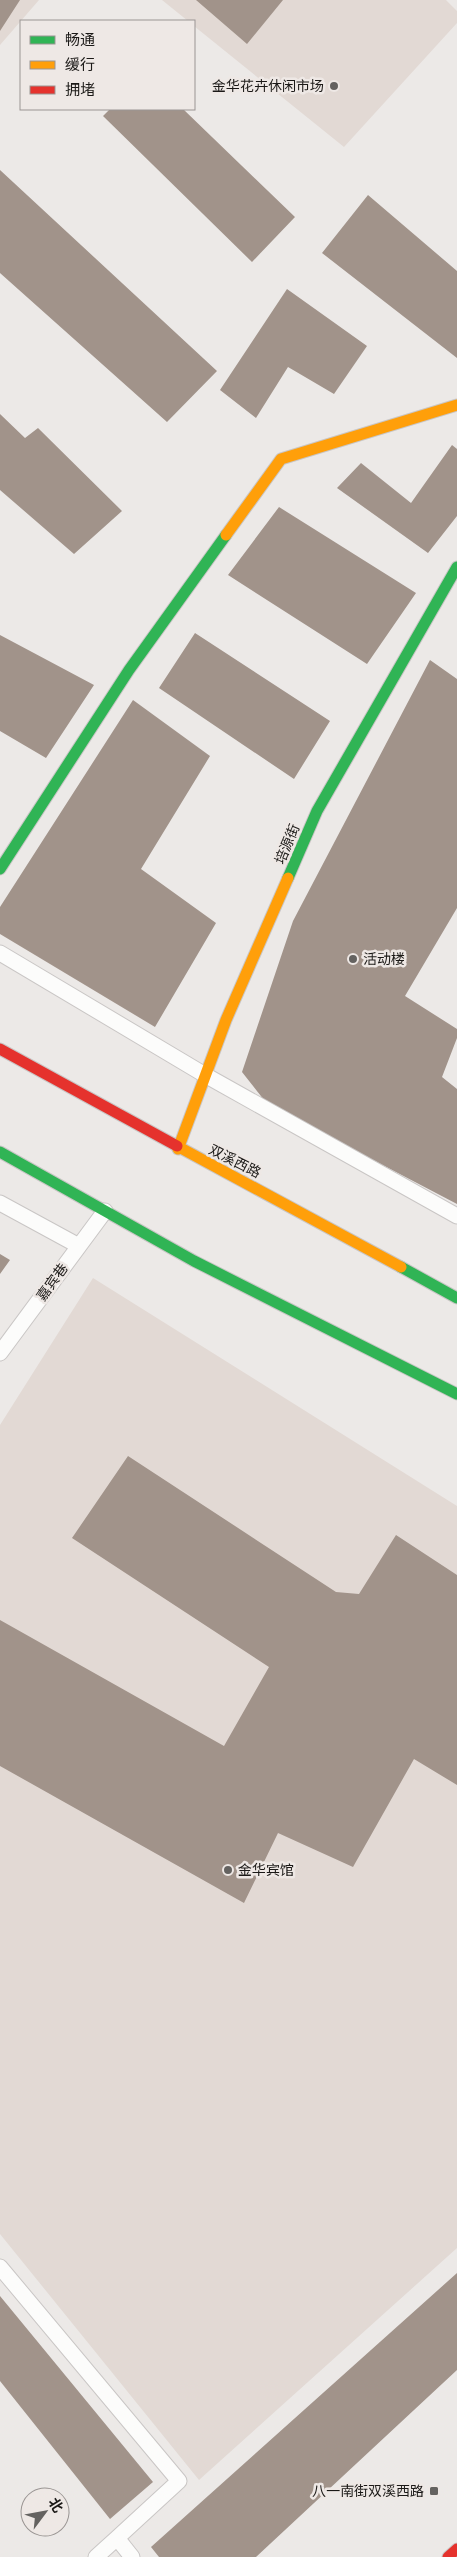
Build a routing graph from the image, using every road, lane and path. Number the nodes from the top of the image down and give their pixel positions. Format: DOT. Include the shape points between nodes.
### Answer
graph roads {
  1 [pos="457,405"];
  2 [pos="457,567"];
  3 [pos="0,869"];
  4 [pos="0,953"];
  5 [pos="0,1049"];
  6 [pos="205,1075"];
  7 [pos="178,1149"];
  8 [pos="0,1152"];
  9 [pos="0,1203"];
  10 [pos="105,1211"];
  11 [pos="457,1216"];
  12 [pos="79,1246"];
  13 [pos="457,1298"];
  14 [pos="0,1354"];
  15 [pos="457,1394"];
  16 [pos="0,2268"];
  17 [pos="116,2538"];
  18 [pos="457,2549"];
  19 [pos="96,2557"];
  20 [pos="132,2557"];
  21 [pos="448,2557"];
  1 -- 3 [label="street" via="281,459 129,670"];
  2 -- 6 [label="street, 培源街" via="317,811"];
  4 -- 6 [label="lane"];
  5 -- 7 [label="street, 双溪西路"];
  6 -- 7 [label="street, 培源街"];
  6 -- 11 [label="lane"];
  7 -- 13 [label="street, 双溪西路"];
  8 -- 10 [label="street"];
  9 -- 12 [label="lane"];
  10 -- 12 [label="lane, 嘉宾巷"];
  10 -- 15 [label="street" via="194,1261"];
  12 -- 14 [label="lane, 嘉宾巷"];
  16 -- 17 [label="lane" via="179,2481"];
  17 -- 19 [label="lane"];
  17 -- 20 [label="lane"];
  18 -- 21 [label="street"];
}
